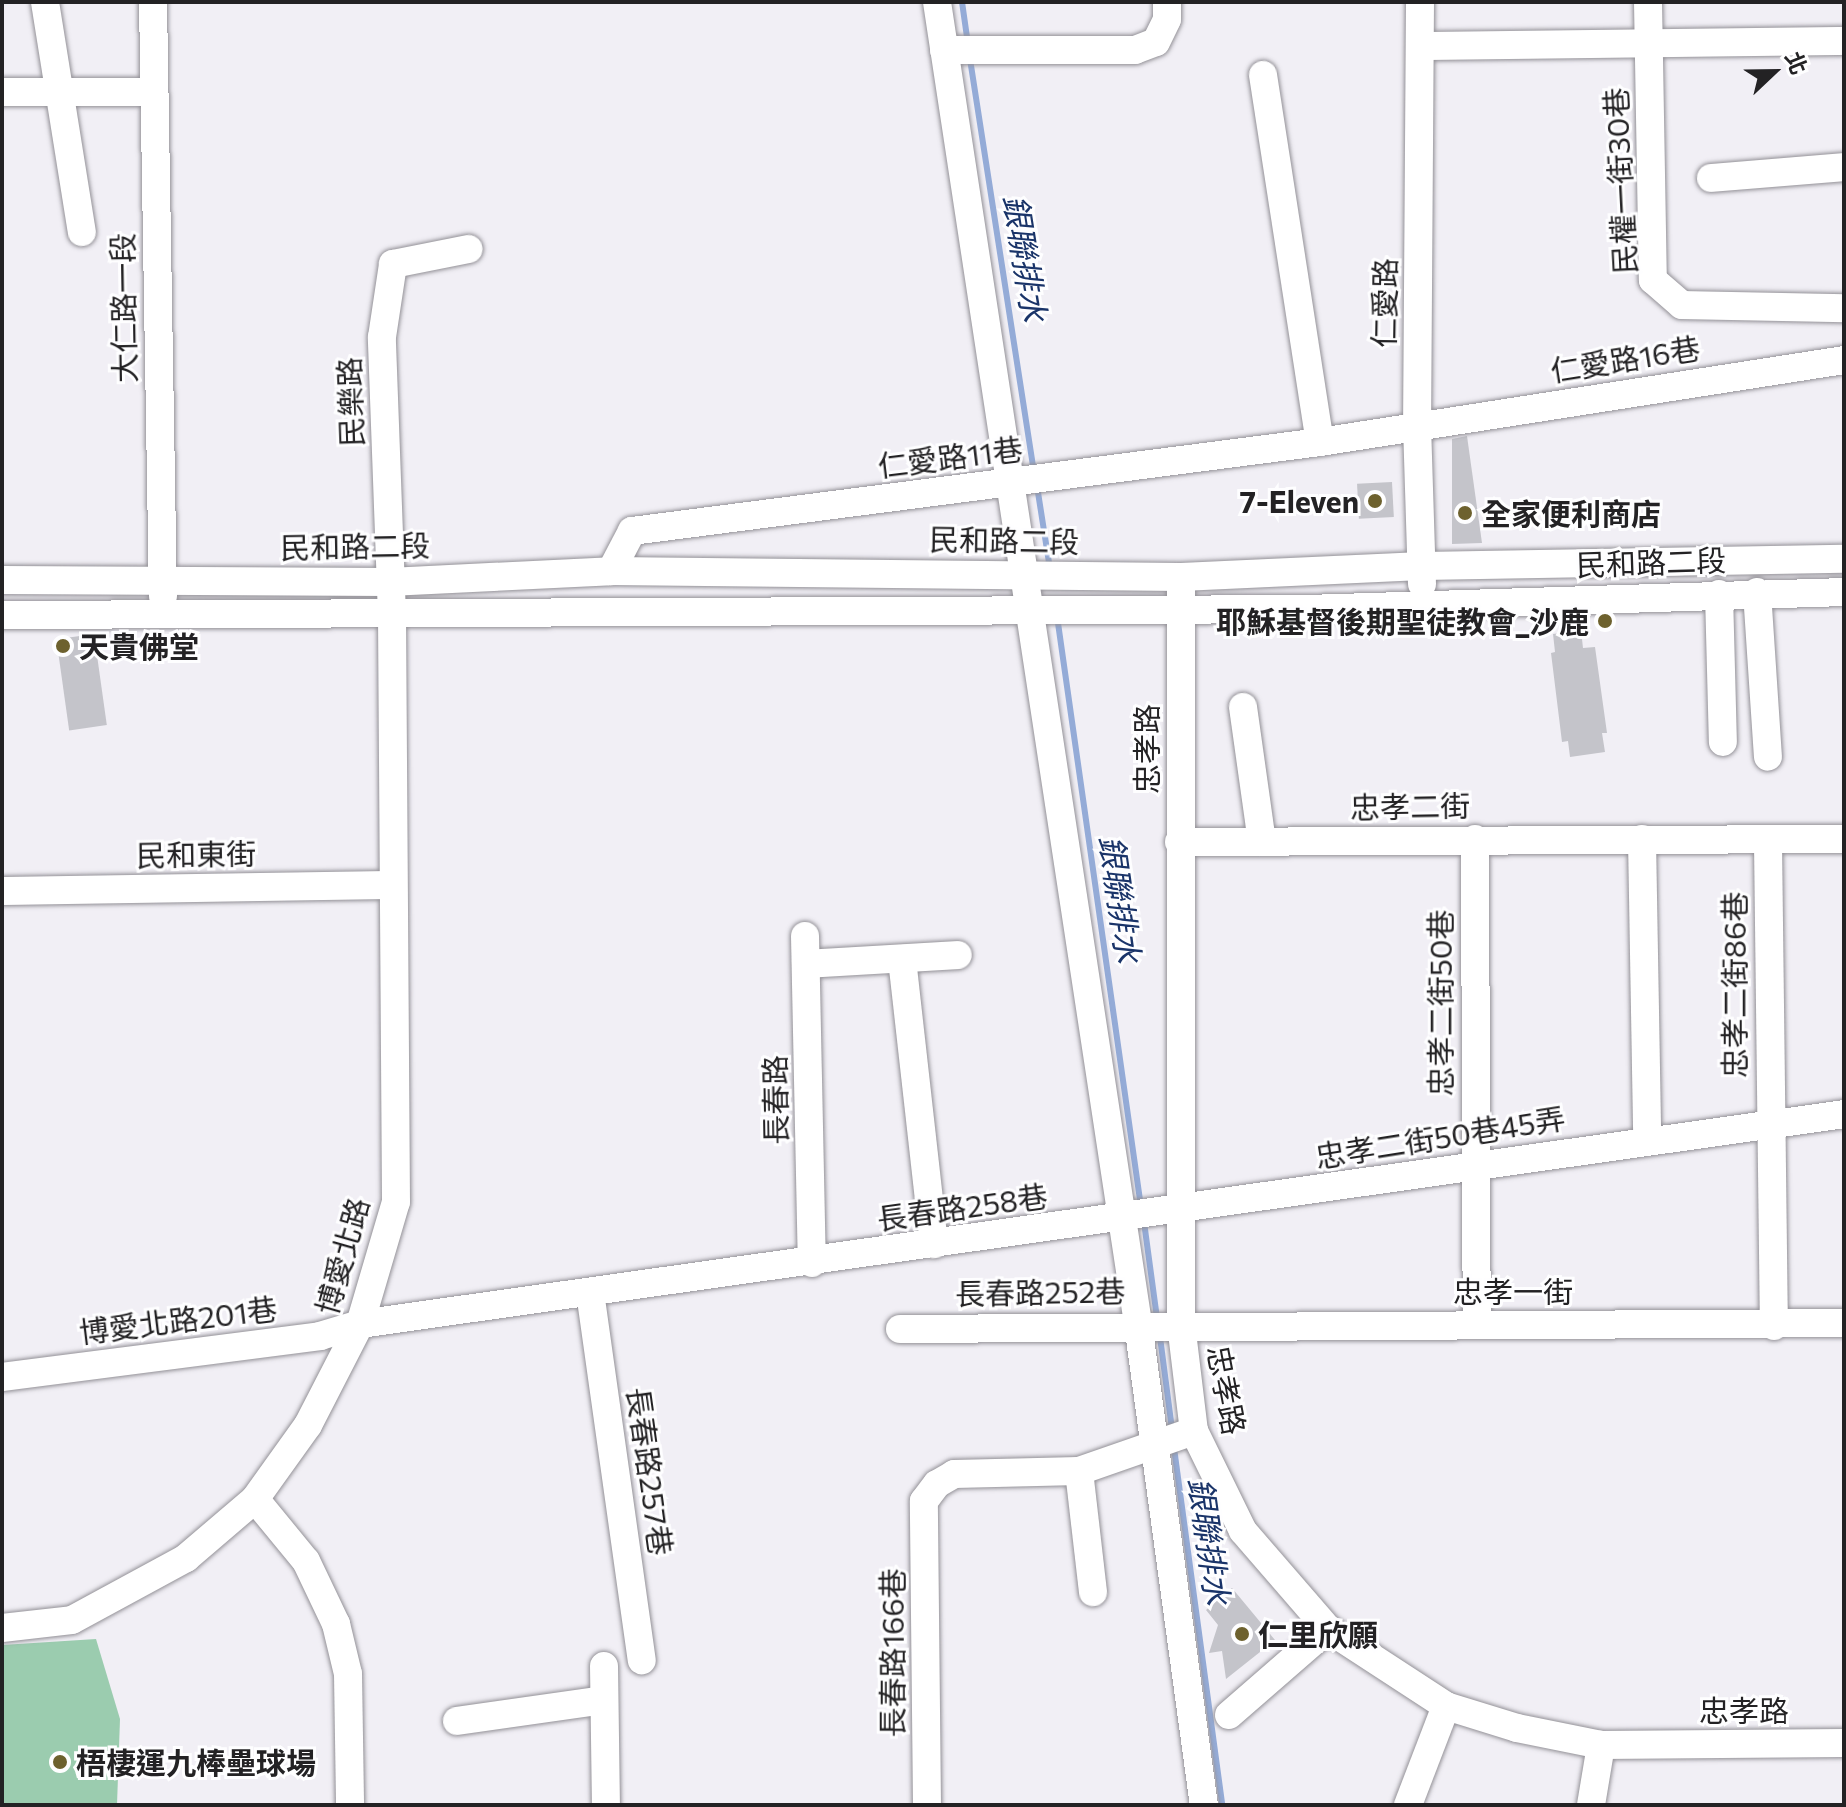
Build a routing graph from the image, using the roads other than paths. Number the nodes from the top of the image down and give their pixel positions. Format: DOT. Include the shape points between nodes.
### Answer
graph roads {
  1 [pos="45,2"];
  2 [pos="153,2"];
  3 [pos="937,2"];
  4 [pos="1167,2"];
  5 [pos="1420,2"];
  6 [pos="1648,2"];
  7 [pos="1649,43"];
  8 [pos="1421,46"];
  9 [pos="1843,49"];
  10 [pos="960,51"];
  11 [pos="1263,75"];
  12 [pos="57,90"];
  13 [pos="2,92"];
  14 [pos="151,92"];
  15 [pos="1844,167"];
  16 [pos="1711,178"];
  17 [pos="82,232"];
  18 [pos="469,249"];
  19 [pos="1844,308"];
  20 [pos="1844,360"];
  21 [pos="1417,425"];
  22 [pos="1320,442"];
  23 [pos="1013,484"];
  24 [pos="1844,559"];
  25 [pos="1422,566"];
  26 [pos="611,571"];
  27 [pos="788,572"];
  28 [pos="1025,573"];
  29 [pos="1181,577"];
  30 [pos="2,580"];
  31 [pos="163,580"];
  32 [pos="389,582"];
  33 [pos="1757,592"];
  34 [pos="1844,592"];
  35 [pos="1719,594"];
  36 [pos="1422,605"];
  37 [pos="1032,608"];
  38 [pos="786,609"];
  39 [pos="1181,609"];
  40 [pos="164,613"];
  41 [pos="2,615"];
  42 [pos="392,616"];
  43 [pos="1243,707"];
  44 [pos="1723,742"];
  45 [pos="1768,757"];
  46 [pos="1475,839"];
  47 [pos="1642,839"];
  48 [pos="1844,839"];
  49 [pos="1179,842"];
  50 [pos="1262,842"];
  51 [pos="1768,842"];
  52 [pos="390,885"];
  53 [pos="2,891"];
  54 [pos="958,955"];
  55 [pos="902,959"];
  56 [pos="1844,1114"];
  57 [pos="1769,1127"];
  58 [pos="1647,1140"];
  59 [pos="1474,1167"];
  60 [pos="1180,1210"];
  61 [pos="1122,1219"];
  62 [pos="934,1244"];
  63 [pos="812,1263"];
  64 [pos="590,1292"];
  65 [pos="1844,1323"];
  66 [pos="360,1324"];
  67 [pos="1138,1324"];
  68 [pos="1181,1324"];
  69 [pos="1477,1325"];
  70 [pos="1774,1326"];
  71 [pos="900,1329"];
  72 [pos="2,1377"];
  73 [pos="1194,1431"];
  74 [pos="1155,1446"];
  75 [pos="1079,1471"];
  76 [pos="255,1499"];
  77 [pos="1093,1592"];
  78 [pos="2,1628"];
  79 [pos="1328,1629"];
  80 [pos="642,1660"];
  81 [pos="604,1666"];
  82 [pos="604,1700"];
  83 [pos="1446,1706"];
  84 [pos="1229,1715"];
  85 [pos="457,1721"];
  86 [pos="1844,1743"];
  87 [pos="1601,1745"];
  88 [pos="350,1805"];
  89 [pos="606,1805"];
  90 [pos="927,1805"];
  91 [pos="1204,1805"];
  92 [pos="1408,1805"];
  93 [pos="1591,1805"];
  1 -- 12 [label="street"];
  2 -- 14 [label="street, 大仁路一段"];
  3 -- 10 [label="street"];
  4 -- 10 [label="street" via="1167,19 1156,42 1135,50"];
  5 -- 8 [label="street, 仁愛路"];
  6 -- 7 [label="street, 民權一街30巷"];
  7 -- 8 [label="street"];
  7 -- 9 [label="street"];
  7 -- 19 [label="street, 民權一街30巷" via="1653,280 1682,305"];
  8 -- 21 [label="street, 仁愛路"];
  10 -- 23 [label="street"];
  11 -- 22 [label="street"];
  12 -- 13 [label="street"];
  12 -- 14 [label="street"];
  12 -- 17 [label="street"];
  14 -- 31 [label="street, 大仁路一段"];
  15 -- 16 [label="street"];
  18 -- 32 [label="street, 民樂路" via="393,264 382,337"];
  20 -- 21 [label="street, 仁愛路16巷"];
  21 -- 22 [label="street, 仁愛路11巷"];
  21 -- 25 [label="street, 仁愛路"];
  22 -- 23 [label="street, 仁愛路11巷"];
  23 -- 26 [label="street, 仁愛路11巷" via="632,531"];
  23 -- 28 [label="street"];
  24 -- 25 [label="street, 民和路二段"];
  25 -- 29 [label="street, 民和路二段"];
  25 -- 36 [label="street, 仁愛路"];
  26 -- 27 [label="street, 民和路二段"];
  26 -- 32 [label="street, 民和路二段"];
  27 -- 28 [label="street, 民和路二段"];
  27 -- 38 [label="street"];
  28 -- 29 [label="street, 民和路二段"];
  28 -- 37 [label="street"];
  29 -- 39 [label="street, 忠孝路"];
  30 -- 31 [label="street, 民和路二段"];
  31 -- 32 [label="street, 民和路二段"];
  31 -- 40 [label="street, 大仁路一段"];
  32 -- 42 [label="street, 民樂路"];
  33 -- 34 [label="street, 民和路二段"];
  33 -- 35 [label="street, 民和路二段"];
  33 -- 45 [label="street"];
  35 -- 36 [label="street, 民和路二段"];
  35 -- 44 [label="street"];
  36 -- 39 [label="street, 民和路二段"];
  37 -- 38 [label="street, 民和路二段"];
  37 -- 39 [label="street, 民和路二段"];
  37 -- 61 [label="street"];
  38 -- 42 [label="street, 民和路二段"];
  39 -- 49 [label="street, 忠孝路"];
  40 -- 41 [label="street, 民和路二段"];
  40 -- 42 [label="street, 民和路二段"];
  42 -- 52 [label="street, 博愛北路"];
  43 -- 50 [label="street"];
  46 -- 47 [label="street, 忠孝二街"];
  46 -- 50 [label="street, 忠孝二街"];
  46 -- 59 [label="street, 忠孝二街50巷"];
  47 -- 51 [label="street, 忠孝二街"];
  47 -- 58 [label="street"];
  48 -- 51 [label="street, 忠孝二街"];
  49 -- 50 [label="street, 忠孝二街"];
  49 -- 60 [label="street, 忠孝路"];
  51 -- 57 [label="street, 忠孝二街86巷"];
  52 -- 53 [label="street, 民和東街"];
  52 -- 66 [label="street, 博愛北路" via="396,1202"];
  54 -- 55 [label="street"];
  55 -- 62 [label="street"];
  55 -- 63 [label="street, 長春路" via="806,950"];
  56 -- 57 [label="street, 忠孝二街50巷45弄"];
  57 -- 58 [label="street, 忠孝二街50巷45弄"];
  57 -- 70 [label="street, 忠孝二街86巷"];
  58 -- 59 [label="street, 忠孝二街50巷45弄"];
  59 -- 60 [label="street, 忠孝二街50巷45弄"];
  59 -- 69 [label="street, 忠孝二街50巷"];
  60 -- 61 [label="street, 忠孝二街50巷45弄"];
  60 -- 68 [label="street, 忠孝路"];
  61 -- 62 [label="street, 長春路258巷"];
  61 -- 67 [label="street"];
  62 -- 63 [label="street, 長春路258巷"];
  63 -- 64 [label="street"];
  64 -- 66 [label="street"];
  64 -- 80 [label="street, 長春路257巷"];
  65 -- 70 [label="street, 忠孝一街"];
  66 -- 72 [label="street, 博愛北路201巷" via="320,1336"];
  66 -- 76 [label="street, 博愛北路" via="308,1425"];
  67 -- 68 [label="street, 長春路252巷"];
  67 -- 71 [label="street, 長春路252巷"];
  67 -- 74 [label="street"];
  68 -- 69 [label="street, 忠孝一街"];
  68 -- 73 [label="street, 忠孝路"];
  69 -- 70 [label="street, 忠孝一街"];
  73 -- 74 [label="street"];
  73 -- 79 [label="street, 忠孝路" via="1243,1531"];
  74 -- 75 [label="street"];
  74 -- 91 [label="street"];
  75 -- 77 [label="street"];
  75 -- 90 [label="street, 長春路166巷" via="954,1474 943,1478 924,1501"];
  76 -- 78 [label="street, 博愛北路" via="186,1558 72,1620"];
  76 -- 88 [label="street" via="306,1561 336,1624 348,1674"];
  79 -- 83 [label="street, 忠孝路"];
  79 -- 84 [label="street"];
  81 -- 82 [label="street"];
  82 -- 85 [label="street"];
  82 -- 89 [label="street"];
  83 -- 87 [label="street, 忠孝路" via="1517,1728"];
  83 -- 92 [label="street"];
  86 -- 87 [label="street, 忠孝路"];
  87 -- 93 [label="street"];
}
